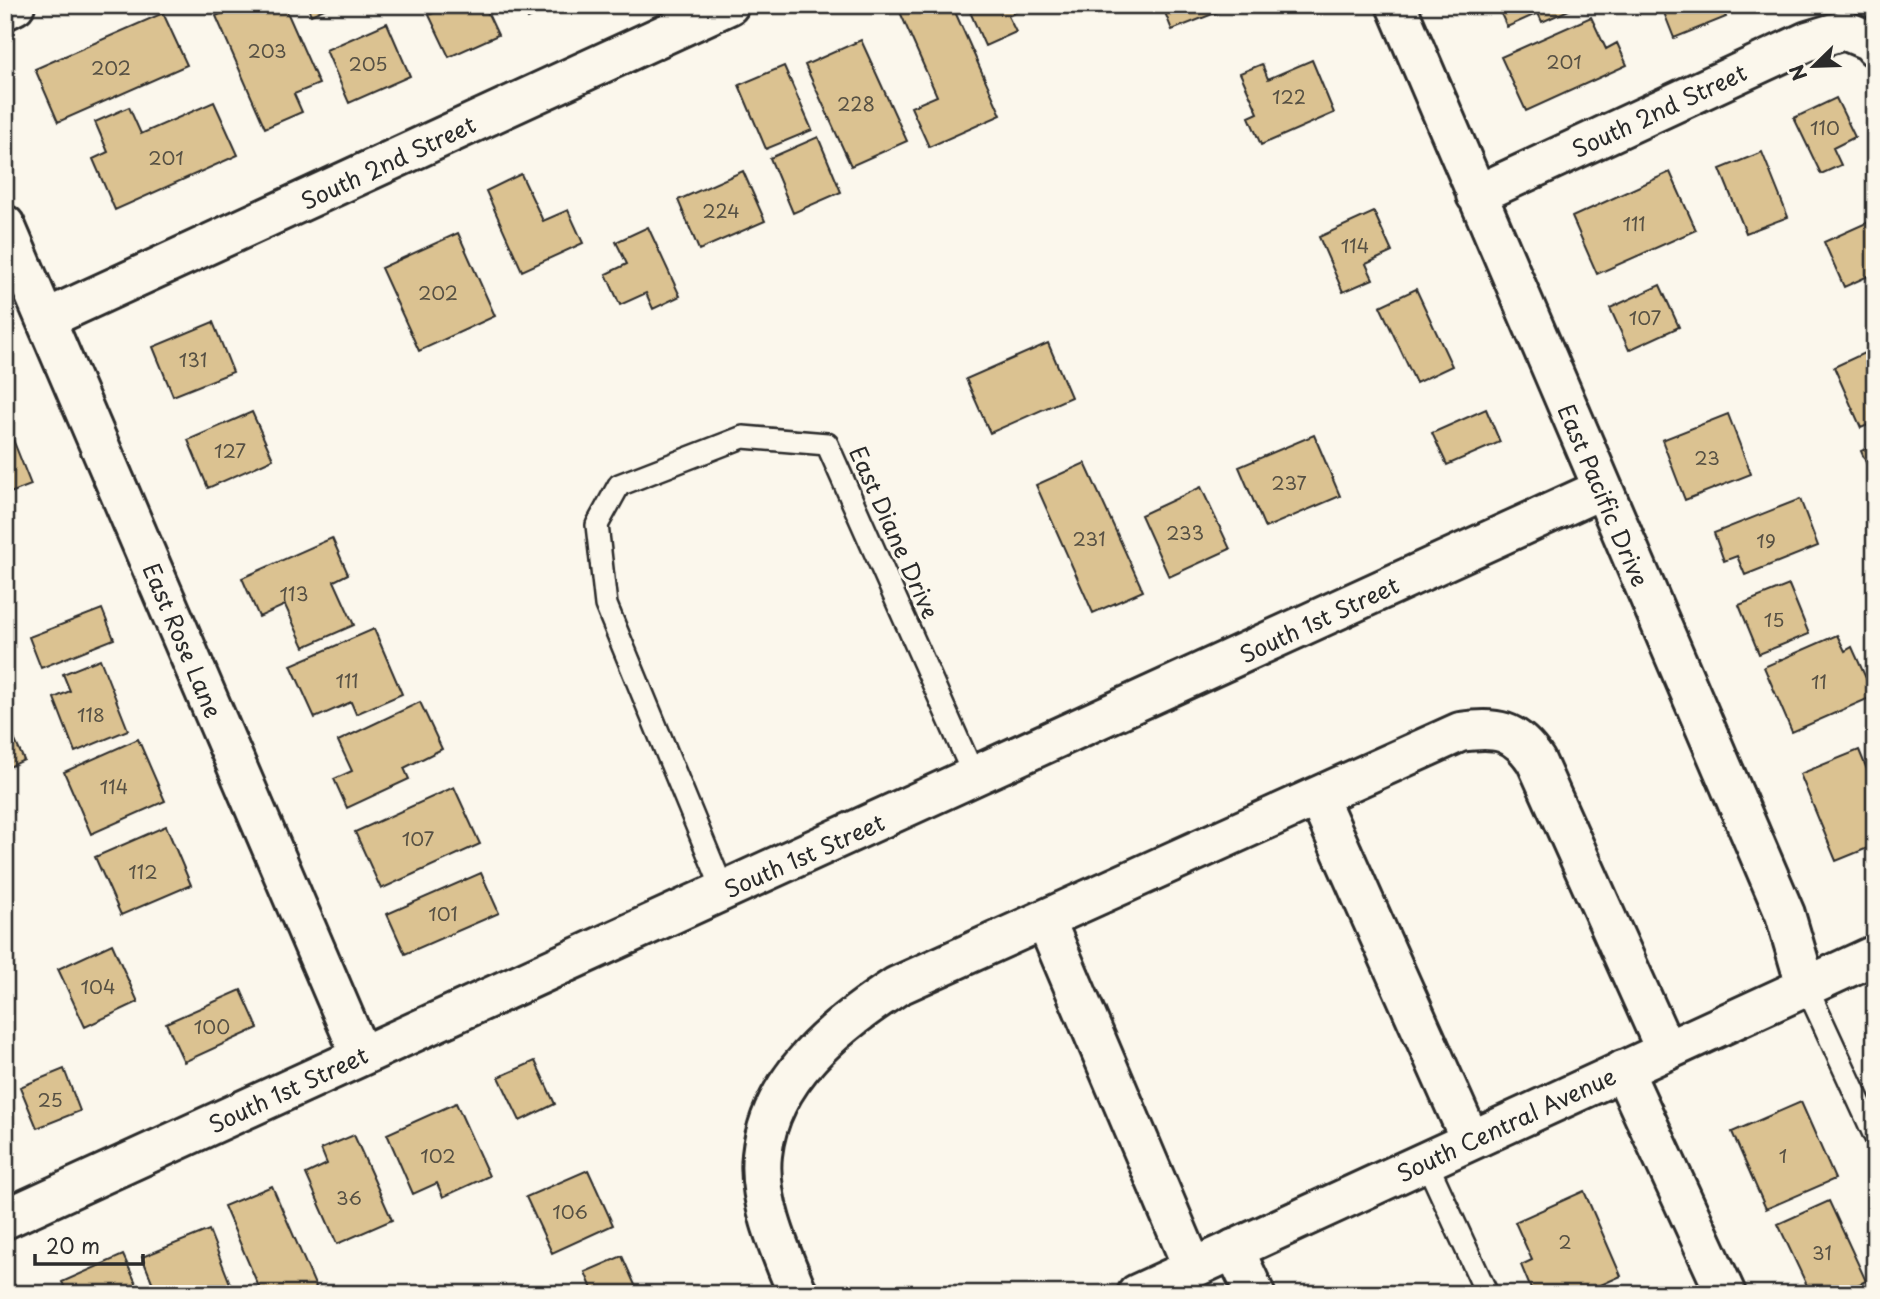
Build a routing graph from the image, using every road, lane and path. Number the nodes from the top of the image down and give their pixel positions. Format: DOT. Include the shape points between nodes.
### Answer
graph roads {
  1 [pos="15,5"];
  2 [pos="729,5"];
  3 [pos="1396,5"];
  4 [pos="5,10"];
  5 [pos="1860,39"];
  6 [pos="1476,195"];
  7 [pos="5,225"];
  8 [pos="46,318"];
  9 [pos="1602,489"];
  10 [pos="975,778"];
  11 [pos="1318,797"];
  12 [pos="724,892"];
  13 [pos="1045,919"];
  14 [pos="1875,955"];
  15 [pos="1806,986"];
  16 [pos="1666,1051"];
  17 [pos="361,1056"];
  18 [pos="1623,1070"];
  19 [pos="1875,1136"];
  20 [pos="1470,1139"];
  21 [pos="1426,1161"];
  22 [pos="5,1219"];
  23 [pos="1234,1249"];
  24 [pos="1193,1268"];
  25 [pos="798,1294"];
  26 [pos="1137,1294"];
  27 [pos="1255,1294"];
  28 [pos="1487,1294"];
  29 [pos="1726,1294"];
  1 -- 4 [label="street"];
  2 -- 8 [label="street, South 2nd Street"];
  3 -- 6 [label="street, East Pacific Drive"];
  5 -- 6 [label="street, South 2nd Street" via="1808,41"];
  6 -- 9 [label="street, East Pacific Drive"];
  7 -- 8 [label="street, East Rose Lane"];
  8 -- 17 [label="street, East Rose Lane"];
  9 -- 10 [label="street, South 1st Street"];
  9 -- 15 [label="street, East Pacific Drive" via="1785,914"];
  10 -- 12 [label="street, South 1st Street"];
  10 -- 12 [label="lane, East Diane Drive" via="827,444 743,437 619,485 597,525 606,606"];
  11 -- 13 [label="street"];
  11 -- 16 [label="street" via="1460,732 1507,733 1524,743"];
  11 -- 20 [label="street"];
  12 -- 17 [label="street, South 1st Street"];
  13 -- 24 [label="street"];
  13 -- 25 [label="street" via="897,986 832,1035 790,1081 769,1119 761,1157 772,1223"];
  14 -- 15 [label="street, South Central Avenue"];
  15 -- 16 [label="street, South Central Avenue"];
  15 -- 19 [label="lane"];
  16 -- 18 [label="street, South Central Avenue"];
  17 -- 22 [label="street, South 1st Street"];
  18 -- 20 [label="street, South Central Avenue"];
  18 -- 29 [label="street"];
  20 -- 21 [label="street, South Central Avenue"];
  21 -- 23 [label="street, South Central Avenue"];
  21 -- 28 [label="lane"];
  23 -- 24 [label="street, South Central Avenue"];
  23 -- 27 [label="street"];
  24 -- 26 [label="street, South Central Avenue"];
}
